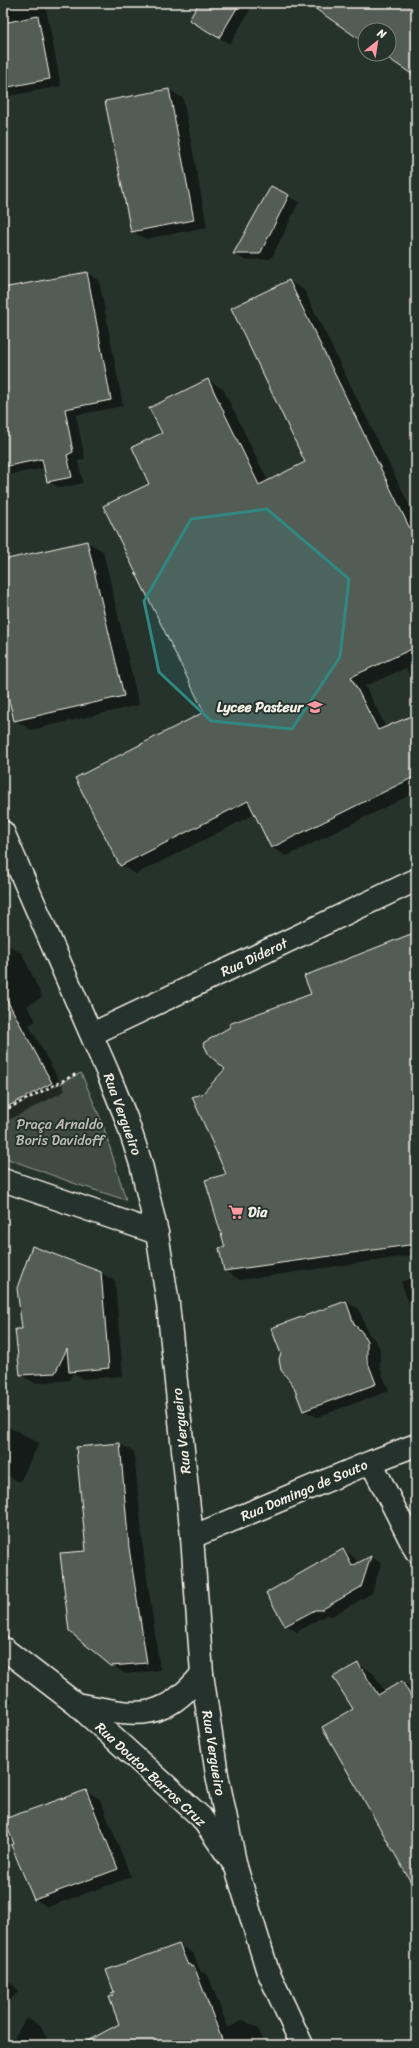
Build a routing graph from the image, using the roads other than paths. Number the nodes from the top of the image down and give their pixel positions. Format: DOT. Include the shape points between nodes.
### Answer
graph roads {
  1 [pos="3,832"];
  2 [pos="416,880"];
  3 [pos="92,1034"];
  4 [pos="3,1180"];
  5 [pos="158,1233"];
  6 [pos="416,1445"];
  7 [pos="371,1462"];
  8 [pos="192,1537"];
  9 [pos="416,1551"];
  10 [pos="3,1648"];
  11 [pos="202,1674"];
  12 [pos="76,1704"];
  13 [pos="236,1867"];
  14 [pos="302,2045"];
  1 -- 3 [label="street, Rua Vergueiro"];
  2 -- 3 [label="street, Rua Diderot"];
  3 -- 5 [label="street, Rua Vergueiro" via="126,1118 141,1164"];
  4 -- 5 [label="street"];
  5 -- 8 [label="street, Rua Vergueiro" via="168,1304"];
  6 -- 7 [label="street, Rua Domingo de Souto"];
  7 -- 8 [label="street, Rua Domingo de Souto"];
  7 -- 9 [label="street"];
  8 -- 11 [label="street, Rua Vergueiro"];
  10 -- 12 [label="street, Rua Doutor Barros Cruz"];
  11 -- 12 [label="street, Rua Doutor Barros Cruz" via="188,1691 172,1704 151,1713 127,1714"];
  11 -- 13 [label="street, Rua Vergueiro" via="217,1775"];
  12 -- 13 [label="street, Rua Doutor Barros Cruz" via="201,1817"];
  13 -- 14 [label="street, Rua Vergueiro" via="267,1969"];
}
